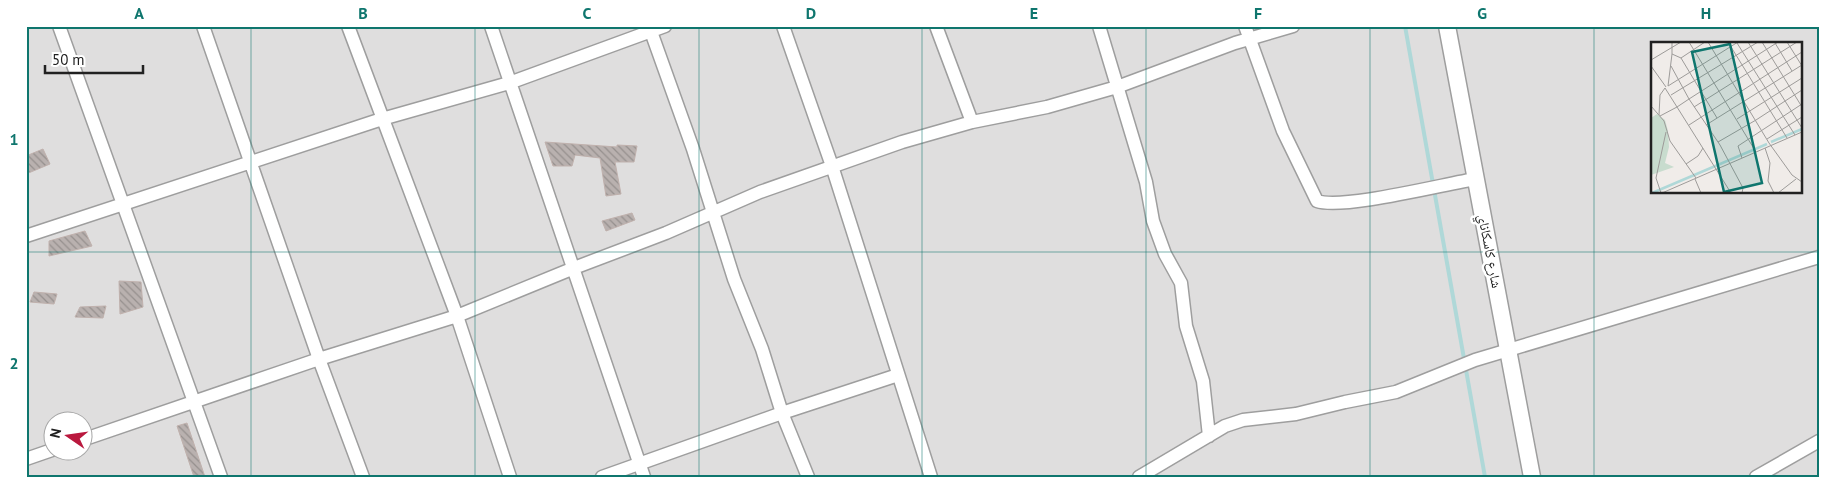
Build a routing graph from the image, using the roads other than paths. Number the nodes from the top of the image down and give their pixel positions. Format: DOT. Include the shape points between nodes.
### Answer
graph roads {
  1 [pos="59,26"];
  2 [pos="203,26"];
  3 [pos="348,26"];
  4 [pos="492,26"];
  5 [pos="666,26"];
  6 [pos="783,26"];
  7 [pos="936,26"];
  8 [pos="1099,26"];
  9 [pos="1245,26"];
  10 [pos="1293,26"];
  11 [pos="1447,26"];
  12 [pos="650,29"];
  13 [pos="1250,40"];
  14 [pos="509,83"];
  15 [pos="1117,87"];
  16 [pos="382,119"];
  17 [pos="972,122"];
  18 [pos="250,162"];
  19 [pos="832,166"];
  20 [pos="1476,179"];
  21 [pos="124,204"];
  22 [pos="712,213"];
  23 [pos="26,236"];
  24 [pos="1819,257"];
  25 [pos="574,268"];
  26 [pos="457,316"];
  27 [pos="1508,351"];
  28 [pos="319,359"];
  29 [pos="898,375"];
  30 [pos="195,401"];
  31 [pos="782,413"];
  32 [pos="1209,436"];
  33 [pos="92,437"];
  34 [pos="1819,441"];
  35 [pos="42,453"];
  36 [pos="26,459"];
  37 [pos="639,463"];
  38 [pos="221,477"];
  39 [pos="363,477"];
  40 [pos="510,477"];
  41 [pos="602,477"];
  42 [pos="644,477"];
  43 [pos="808,477"];
  44 [pos="932,477"];
  45 [pos="1140,477"];
  46 [pos="1532,477"];
  47 [pos="1756,477"];
  1 -- 21 [label="street"];
  2 -- 18 [label="street"];
  3 -- 16 [label="street"];
  4 -- 14 [label="street"];
  5 -- 12 [label="street"];
  6 -- 19 [label="street"];
  7 -- 17 [label="street"];
  8 -- 15 [label="street"];
  9 -- 13 [label="street"];
  10 -- 13 [label="street"];
  11 -- 20 [label="street, شارع كاسكاناي"];
  12 -- 14 [label="street"];
  12 -- 22 [label="street"];
  13 -- 15 [label="street"];
  13 -- 20 [label="street" via="1283,131 1317,201 1326,204 1358,200"];
  14 -- 16 [label="street"];
  14 -- 25 [label="street"];
  15 -- 17 [label="street" via="1047,107"];
  15 -- 32 [label="street" via="1146,182 1153,222 1181,283 1186,326 1203,381"];
  16 -- 18 [label="street"];
  16 -- 26 [label="street"];
  17 -- 19 [label="street"];
  18 -- 21 [label="street"];
  18 -- 28 [label="street"];
  19 -- 22 [label="street"];
  19 -- 29 [label="street"];
  20 -- 27 [label="street, شارع كاسكاناي"];
  21 -- 23 [label="street"];
  21 -- 30 [label="street"];
  22 -- 25 [label="street"];
  22 -- 31 [label="street"];
  24 -- 27 [label="street"];
  25 -- 26 [label="street"];
  25 -- 37 [label="street"];
  26 -- 28 [label="street"];
  26 -- 40 [label="street"];
  27 -- 32 [label="street" via="1476,360 1396,392 1296,414 1243,420"];
  27 -- 46 [label="street, شارع كاسكاناي"];
  28 -- 30 [label="street"];
  28 -- 39 [label="street"];
  29 -- 31 [label="street"];
  29 -- 44 [label="street"];
  30 -- 33 [label="street"];
  30 -- 38 [label="street"];
  31 -- 37 [label="street"];
  31 -- 43 [label="street"];
  32 -- 45 [label="street"];
  34 -- 47 [label="street"];
  35 -- 36 [label="street"];
  37 -- 41 [label="street"];
  37 -- 42 [label="street"];
}
